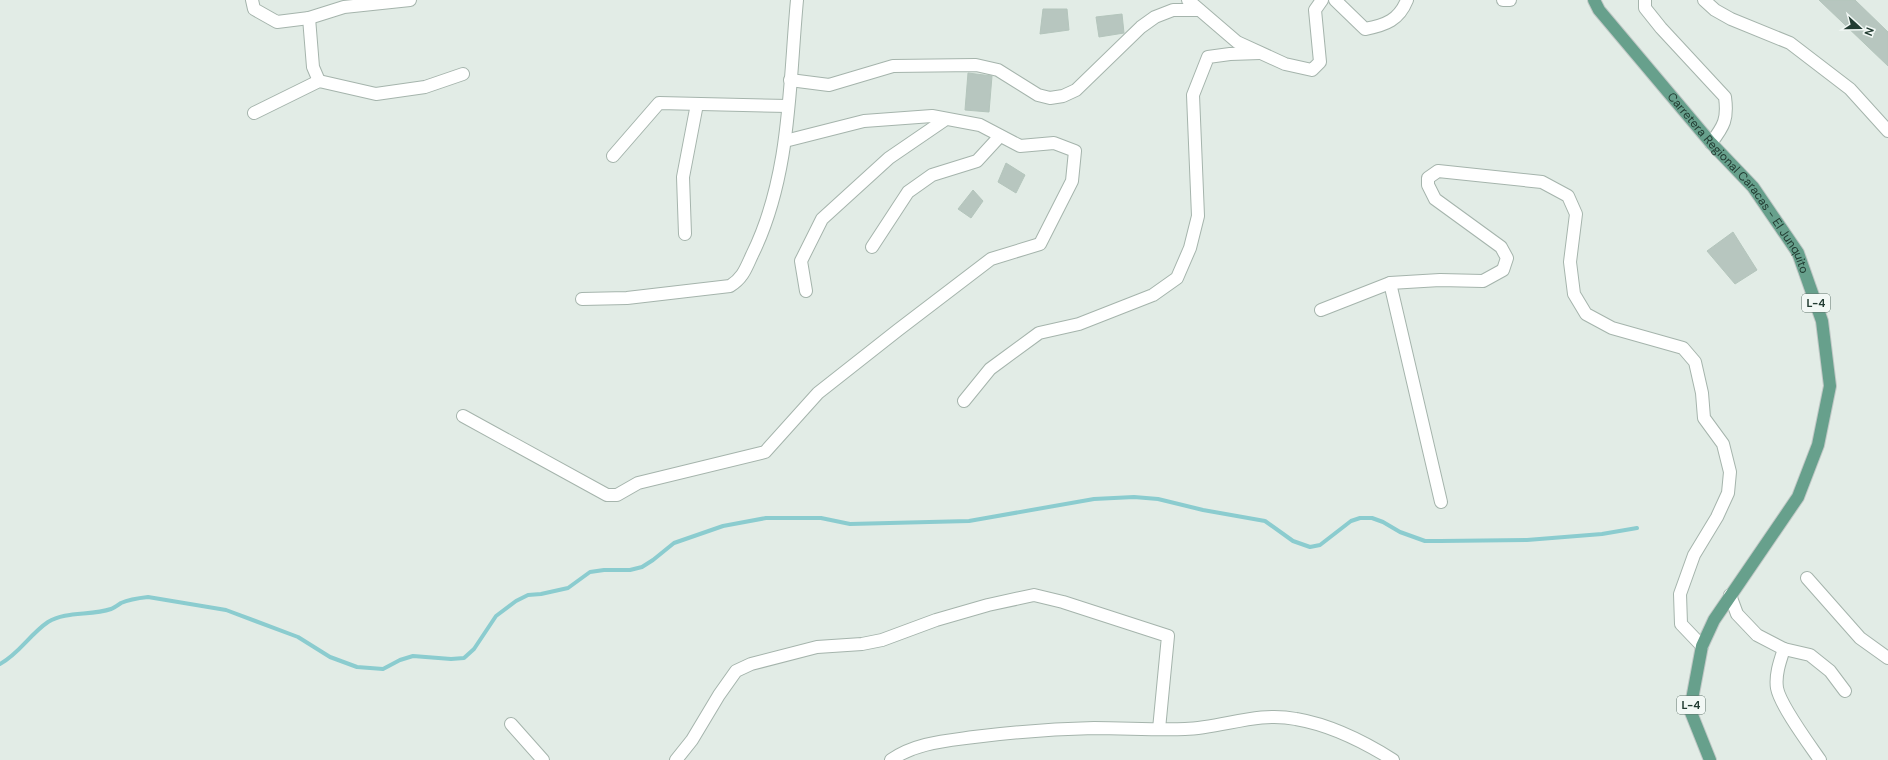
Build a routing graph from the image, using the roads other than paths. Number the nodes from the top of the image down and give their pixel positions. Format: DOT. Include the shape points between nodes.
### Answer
graph roads {
  1 [pos="252,0"];
  2 [pos="410,0"];
  3 [pos="797,0"];
  4 [pos="1188,0"];
  5 [pos="1322,0"];
  6 [pos="1335,0"];
  7 [pos="1407,0"];
  8 [pos="1503,0"];
  9 [pos="1510,0"];
  10 [pos="1594,0"];
  11 [pos="1645,0"];
  12 [pos="1704,0"];
  13 [pos="1199,10"];
  14 [pos="309,18"];
  15 [pos="1260,53"];
  16 [pos="463,74"];
  17 [pos="790,80"];
  18 [pos="318,81"];
  19 [pos="697,104"];
  20 [pos="788,106"];
  21 [pos="254,113"];
  22 [pos="946,119"];
  23 [pos="1888,131"];
  24 [pos="1000,136"];
  25 [pos="785,142"];
  26 [pos="1711,143"];
  27 [pos="613,156"];
  28 [pos="684,234"];
  29 [pos="872,247"];
  30 [pos="1390,283"];
  31 [pos="806,291"];
  32 [pos="582,299"];
  33 [pos="1322,310"];
  34 [pos="964,401"];
  35 [pos="463,416"];
  36 [pos="1440,502"];
  37 [pos="1807,578"];
  38 [pos="1730,595"];
  39 [pos="1702,646"];
  40 [pos="1784,649"];
  41 [pos="1888,658"];
  42 [pos="1845,691"];
  43 [pos="511,724"];
  44 [pos="1159,729"];
  45 [pos="543,760"];
  46 [pos="676,760"];
  47 [pos="890,760"];
  48 [pos="1393,760"];
  49 [pos="1710,760"];
  50 [pos="1820,760"];
  1 -- 14 [label="street" via="254,9 277,22"];
  2 -- 14 [label="street" via="344,7"];
  3 -- 17 [label="street"];
  4 -- 13 [label="street"];
  5 -- 15 [label="street" via="1315,10 1320,62 1312,70 1286,64"];
  6 -- 7 [label="street" via="1365,29 1383,26 1402,12"];
  8 -- 9 [label="street"];
  10 -- 26 [label="main road, Carretera Regional Caracas - El Junquito / L-4" via="1599,10"];
  11 -- 26 [label="street" via="1645,8 1661,28 1725,97 1727,112 1723,126"];
  12 -- 23 [label="street" via="1731,19 1790,43 1850,89"];
  13 -- 15 [label="street" via="1237,42"];
  13 -- 17 [label="street" via="1173,10 1155,17 1141,27 1076,90 1064,96 1050,98 1038,95 998,70 976,64 893,66 829,85"];
  14 -- 18 [label="street" via="313,67"];
  15 -- 34 [label="street" via="1208,57 1193,95 1198,216 1190,248 1177,278 1153,295 1079,324 1039,333 990,369"];
  16 -- 18 [label="street" via="425,87 376,94"];
  17 -- 20 [label="street"];
  18 -- 21 [label="street"];
  19 -- 20 [label="street"];
  19 -- 27 [label="street" via="659,103"];
  19 -- 28 [label="street" via="683,177"];
  20 -- 25 [label="street"];
  22 -- 24 [label="street" via="980,126"];
  22 -- 25 [label="street" via="932,116 864,121"];
  22 -- 31 [label="street" via="889,158 822,219 801,261"];
  24 -- 29 [label="street" via="977,162 932,175 908,192"];
  24 -- 35 [label="street" via="1020,146 1054,143 1075,151 1072,181 1040,244 991,259 818,394 765,452 638,483 617,495 607,495"];
  25 -- 32 [label="street" via="774,197 740,280 730,286 627,298"];
  26 -- 38 [label="main road, Carretera Regional Caracas - El Junquito / L-4" via="1753,187 1798,253 1822,321 1830,386 1818,444 1798,497"];
  30 -- 33 [label="street"];
  30 -- 36 [label="street"];
  30 -- 39 [label="street" via="1483,281 1502,270 1507,258 1501,247 1435,199 1428,185 1428,178 1438,171 1542,182 1568,196 1576,214 1570,262 1574,294 1586,314 1612,328 1683,348 1694,362 1702,393 1704,418 1723,444 1730,472 1728,493 1694,555 1680,594 1681,624"];
  37 -- 41 [label="street" via="1860,638"];
  38 -- 39 [label="main road, Carretera Regional Caracas - El Junquito / L-4"];
  38 -- 40 [label="street" via="1737,614 1756,635"];
  39 -- 49 [label="main road, Carretera Regional Caracas - El Junquito / L-4" via="1690,710"];
  40 -- 42 [label="street" via="1810,655 1830,671"];
  40 -- 50 [label="street" via="1778,670 1777,688 1782,702"];
  43 -- 45 [label="street"];
  44 -- 46 [label="street" via="1168,636 1034,595 936,620 882,640 816,647 751,664 736,671 692,740"];
  44 -- 47 [label="street" via="1024,731 935,742 904,751"];
  44 -- 48 [label="street" via="1187,729 1259,717 1295,718 1325,726 1362,741"];
}
